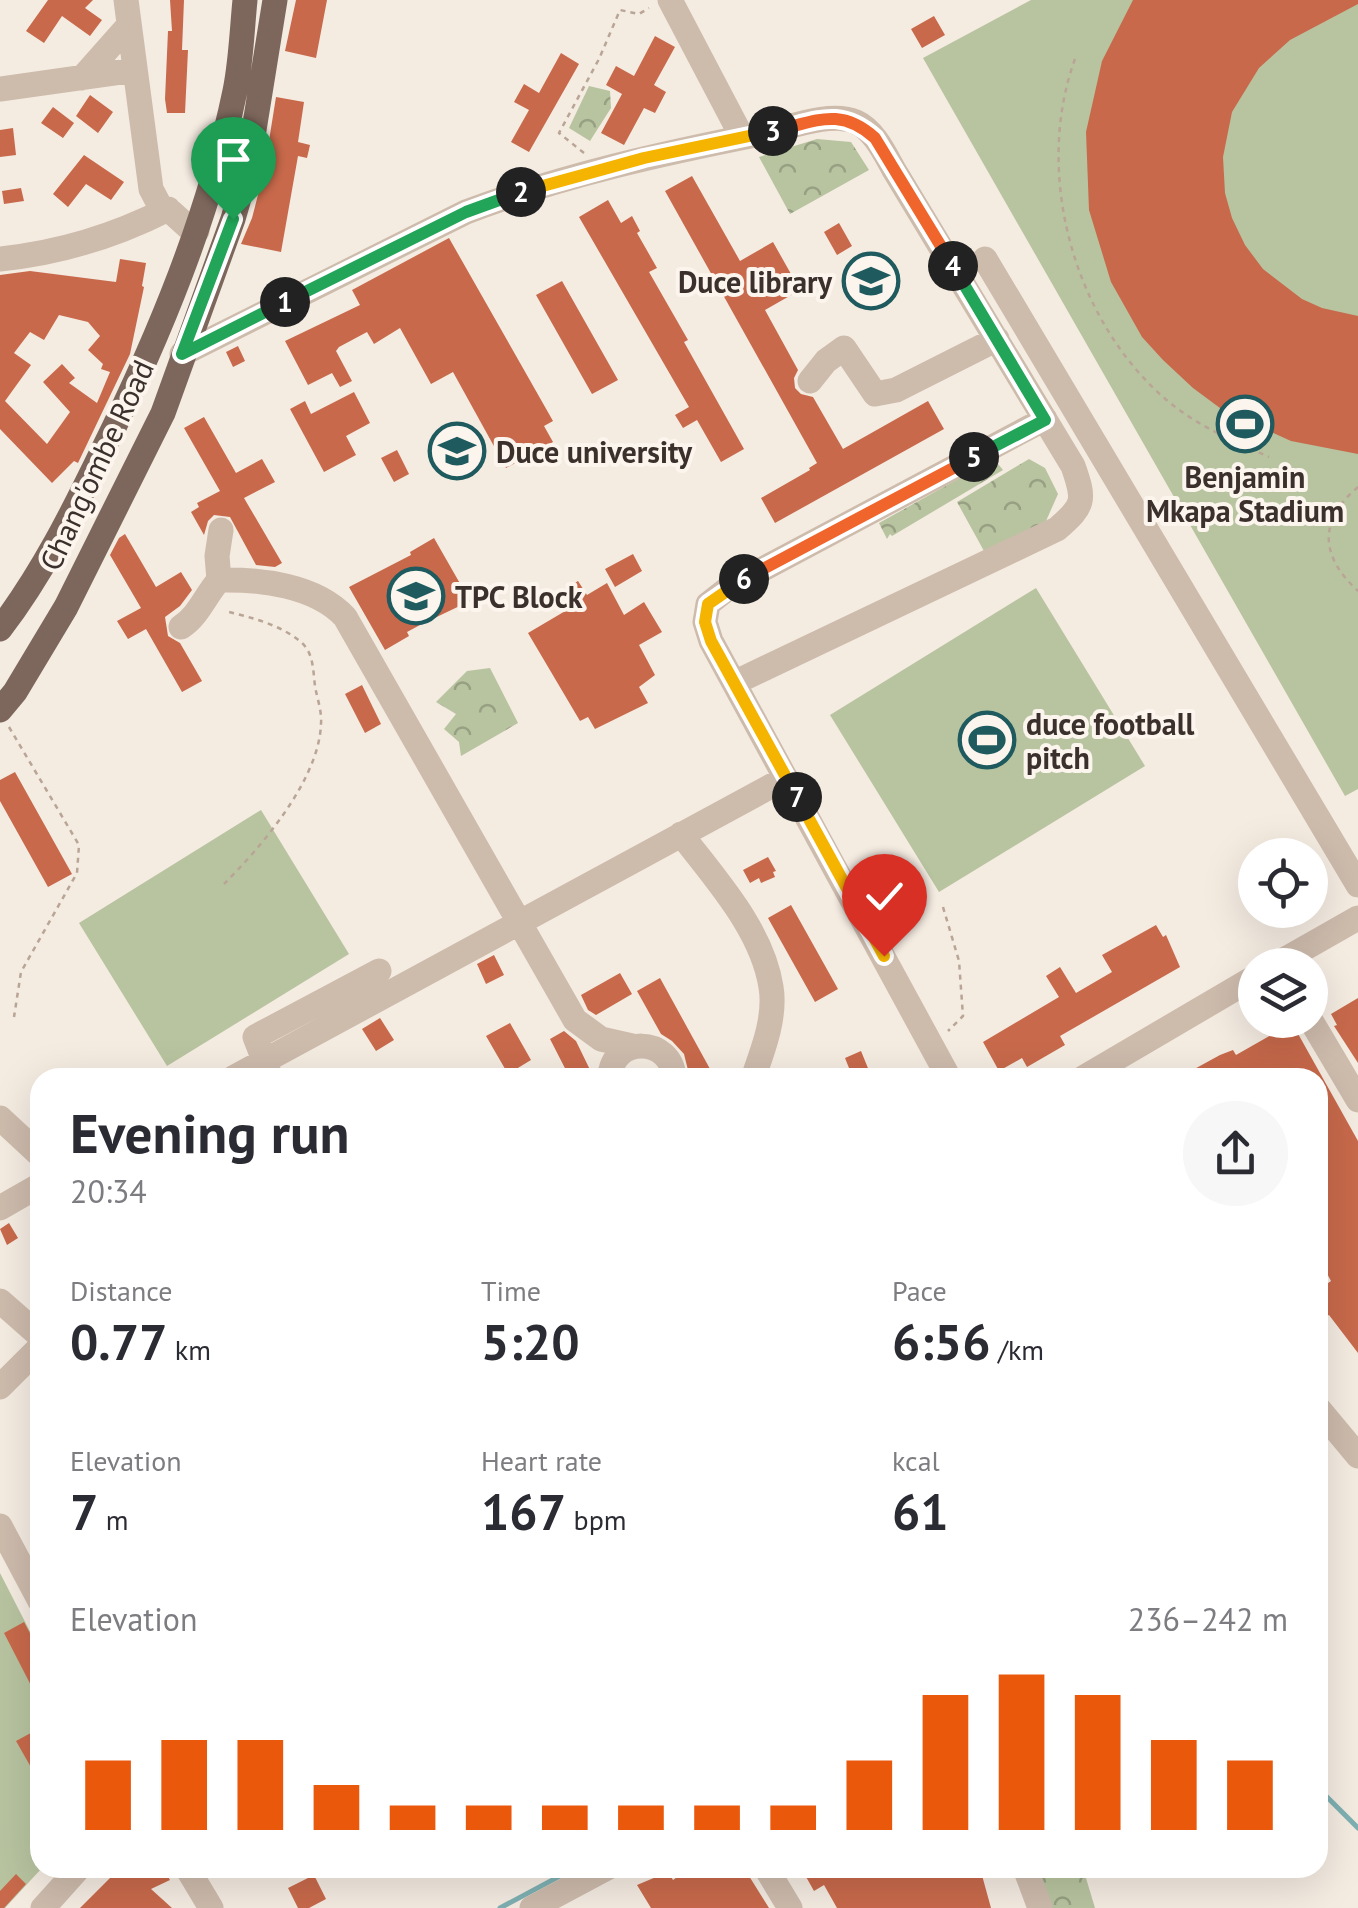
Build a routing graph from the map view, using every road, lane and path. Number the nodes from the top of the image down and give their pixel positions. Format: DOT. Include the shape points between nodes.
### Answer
graph roads {
  1 [pos="244,0"];
  2 [pos="275,0"];
  3 [pos="662,2"];
  4 [pos="127,12"];
  5 [pos="1074,58"];
  6 [pos="134,70"];
  7 [pos="82,78"];
  8 [pos="0,89"];
  9 [pos="742,137"];
  10 [pos="587,174"];
  11 [pos="168,209"];
  12 [pos="198,230"];
  13 [pos="0,259"];
  14 [pos="985,259"];
  15 [pos="997,340"];
  16 [pos="182,354"];
  17 [pos="810,382"];
  18 [pos="1045,420"];
  19 [pos="1269,457"];
  20 [pos="1358,487"];
  21 [pos="220,530"];
  22 [pos="219,580"];
  23 [pos="1358,591"];
  24 [pos="191,618"];
  25 [pos="0,629"];
  26 [pos="734,683"];
  27 [pos="3,716"];
  28 [pos="786,778"];
  29 [pos="681,834"];
  30 [pos="224,884"];
  31 [pos="1358,886"];
  32 [pos="943,907"];
  33 [pos="1358,918"];
  34 [pos="520,920"];
  35 [pos="1306,948"];
  36 [pos="379,971"];
  37 [pos="1238,987"];
  38 [pos="14,1018"];
  39 [pos="1321,1038"];
  40 [pos="632,1046"];
  41 [pos="932,1046"];
  42 [pos="268,1068"];
  43 [pos="610,1068"];
  44 [pos="673,1068"];
  45 [pos="756,1068"];
  46 [pos="944,1068"];
  47 [pos="1107,1068"];
  48 [pos="1358,1100"];
  49 [pos="0,1118"];
  50 [pos="30,1146"];
  51 [pos="30,1191"];
  52 [pos="0,1208"];
  53 [pos="0,1301"];
  54 [pos="30,1327"];
  55 [pos="30,1357"];
  56 [pos="0,1387"];
  57 [pos="1328,1420"];
  58 [pos="1358,1456"];
  59 [pos="0,1526"];
  60 [pos="30,1582"];
  61 [pos="70,1878"];
  62 [pos="193,1878"];
  63 [pos="588,1878"];
  64 [pos="772,1878"];
  65 [pos="1029,1878"];
  66 [pos="43,1908"];
  67 [pos="211,1908"];
  68 [pos="532,1908"];
  69 [pos="790,1908"];
  70 [pos="1040,1908"];
  1 -- 12 [label="main road, Chang'ombe Road" via="236,87"];
  2 -- 16 [label="main road, Chang'ombe Road" via="248,166"];
  3 -- 9 [label="street"];
  3 -- 10 [label="path" via="640,14 620,10 559,133 584,152"];
  4 -- 6 [label="street"];
  4 -- 7 [label="street"];
  5 -- 19 [label="path" via="1062,120 1061,198 1079,276 1114,339 1168,401"];
  6 -- 7 [label="street"];
  6 -- 11 [label="street" via="148,176 156,201"];
  7 -- 8 [label="street"];
  9 -- 10 [label="street"];
  9 -- 15 [label="street" via="837,118 858,122 875,138"];
  10 -- 16 [label="street" via="466,212"];
  11 -- 12 [label="street"];
  11 -- 13 [label="street" via="102,238"];
  12 -- 25 [label="main road, Chang'ombe Road" via="132,391 72,513"];
  14 -- 31 [label="street"];
  15 -- 17 [label="street" via="896,390 875,394 844,348"];
  15 -- 18 [label="street"];
  16 -- 27 [label="main road, Chang'ombe Road" via="163,413"];
  18 -- 26 [label="street" via="730,586 708,604 711,641"];
  18 -- 26 [label="street" via="1083,494 1078,511 1057,529"];
  20 -- 23 [label="path" via="1327,534 1338,570"];
  21 -- 22 [label="street"];
  22 -- 24 [label="street"];
  22 -- 34 [label="street" via="283,584 345,617"];
  24 -- 30 [label="path" via="210,606 304,644 322,722 318,748 282,818"];
  26 -- 28 [label="street"];
  27 -- 38 [label="path" via="79,845 76,873 21,972"];
  28 -- 29 [label="street"];
  28 -- 41 [label="street"];
  29 -- 34 [label="street"];
  29 -- 45 [label="street" via="761,952 772,988 771,1014"];
  32 -- 41 [label="path" via="959,961 963,1016"];
  33 -- 35 [label="street"];
  34 -- 40 [label="street" via="575,1020 601,1039"];
  34 -- 42 [label="street"];
  36 -- 42 [label="street" via="255,1037"];
  37 -- 47 [label="street"];
  39 -- 48 [label="street"];
  40 -- 43 [label="street"];
  40 -- 44 [label="street" via="664,1053"];
  41 -- 46 [label="street"];
  49 -- 50 [label="street"];
  51 -- 52 [label="street"];
  53 -- 54 [label="street"];
  55 -- 56 [label="street"];
  57 -- 58 [label="street"];
  59 -- 60 [label="street"];
  61 -- 66 [label="street"];
  62 -- 67 [label="street"];
  63 -- 68 [label="street"];
  64 -- 69 [label="street"];
  65 -- 70 [label="street"];
}
